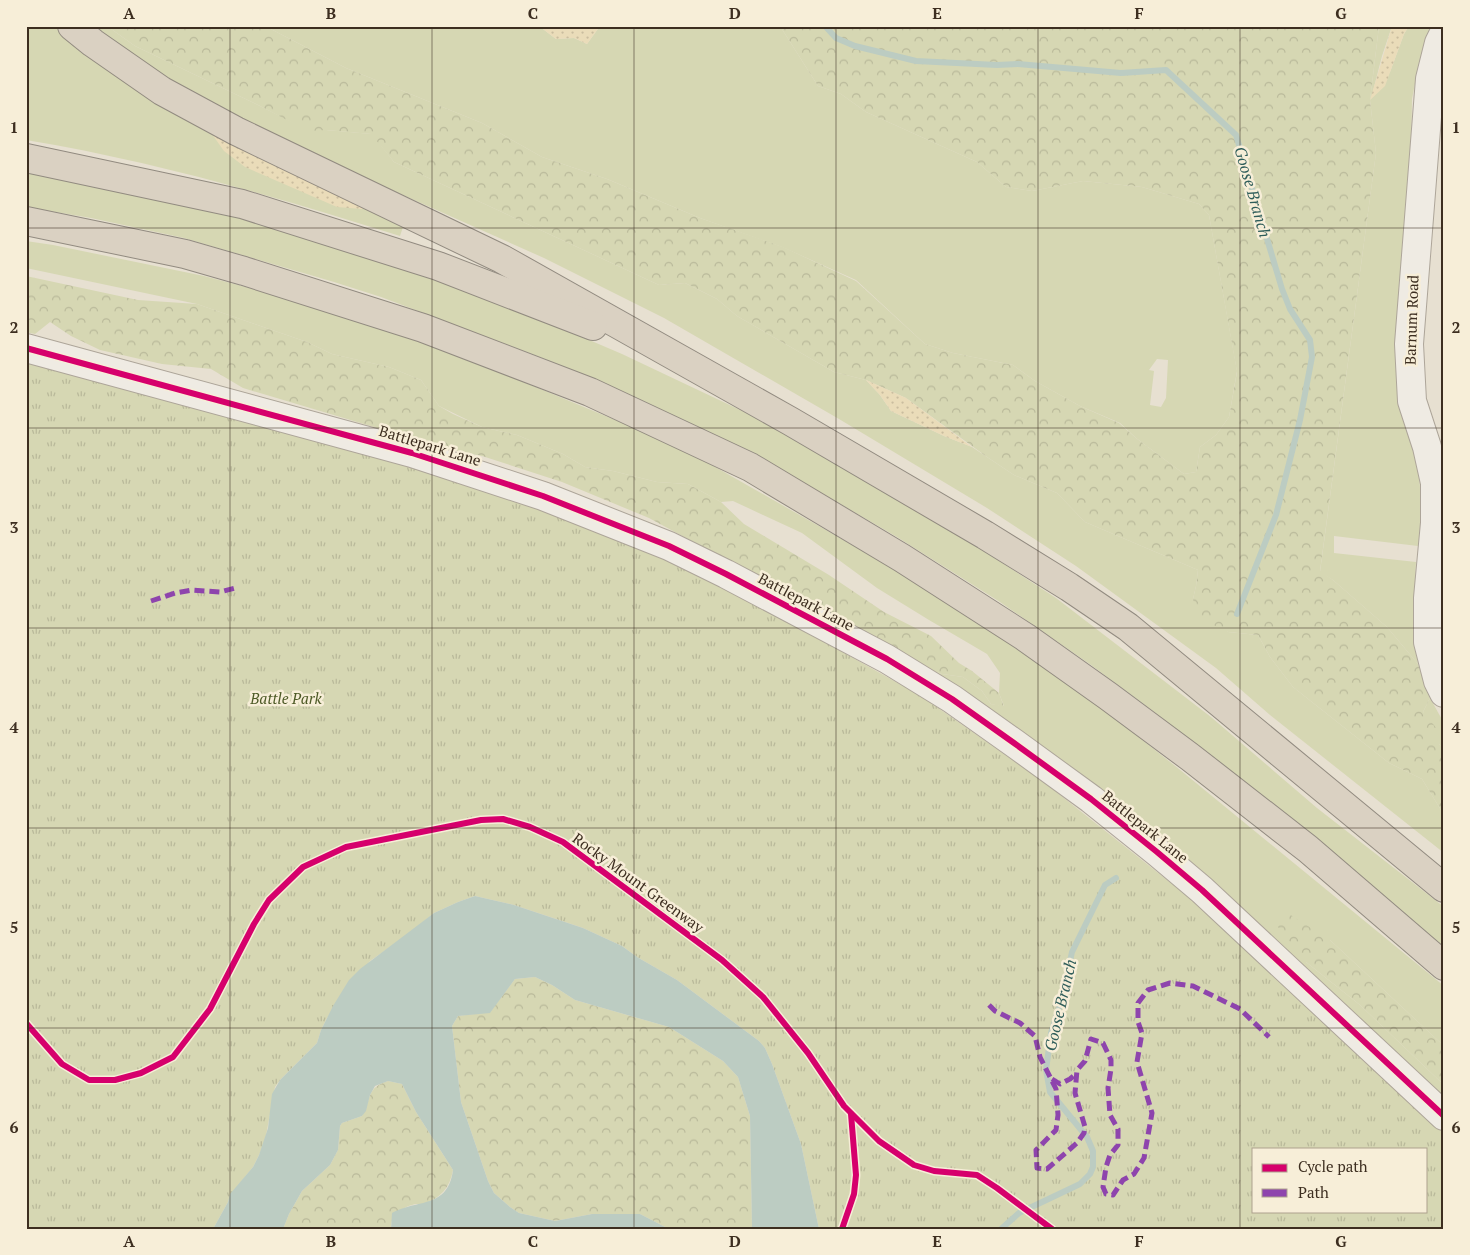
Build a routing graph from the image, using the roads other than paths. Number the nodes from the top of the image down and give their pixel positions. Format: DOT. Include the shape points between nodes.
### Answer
graph roads {
  1 [pos="72,26"];
  2 [pos="1444,33"];
  3 [pos="26,158"];
  4 [pos="26,221"];
  5 [pos="26,348"];
  6 [pos="790,421"];
  7 [pos="1444,693"];
  8 [pos="1444,888"];
  9 [pos="1444,966"];
  10 [pos="1444,1116"];
  1 -- 6 [label="highway" via="162,91 228,127 502,259"];
  2 -- 7 [label="street, Barnum Road" via="1430,79 1409,344 1412,401 1436,483 1428,642"];
  3 -- 6 [label="highway" via="242,204 438,266 596,328"];
  4 -- 9 [label="highway" via="185,254 423,328 590,392 750,467 902,558 1108,696 1308,849"];
  5 -- 10 [label="street, Battlepark Lane" via="412,453 544,496 669,546 887,659 1014,743 1157,852"];
  6 -- 8 [label="highway" via="985,535 1128,627"];
}
